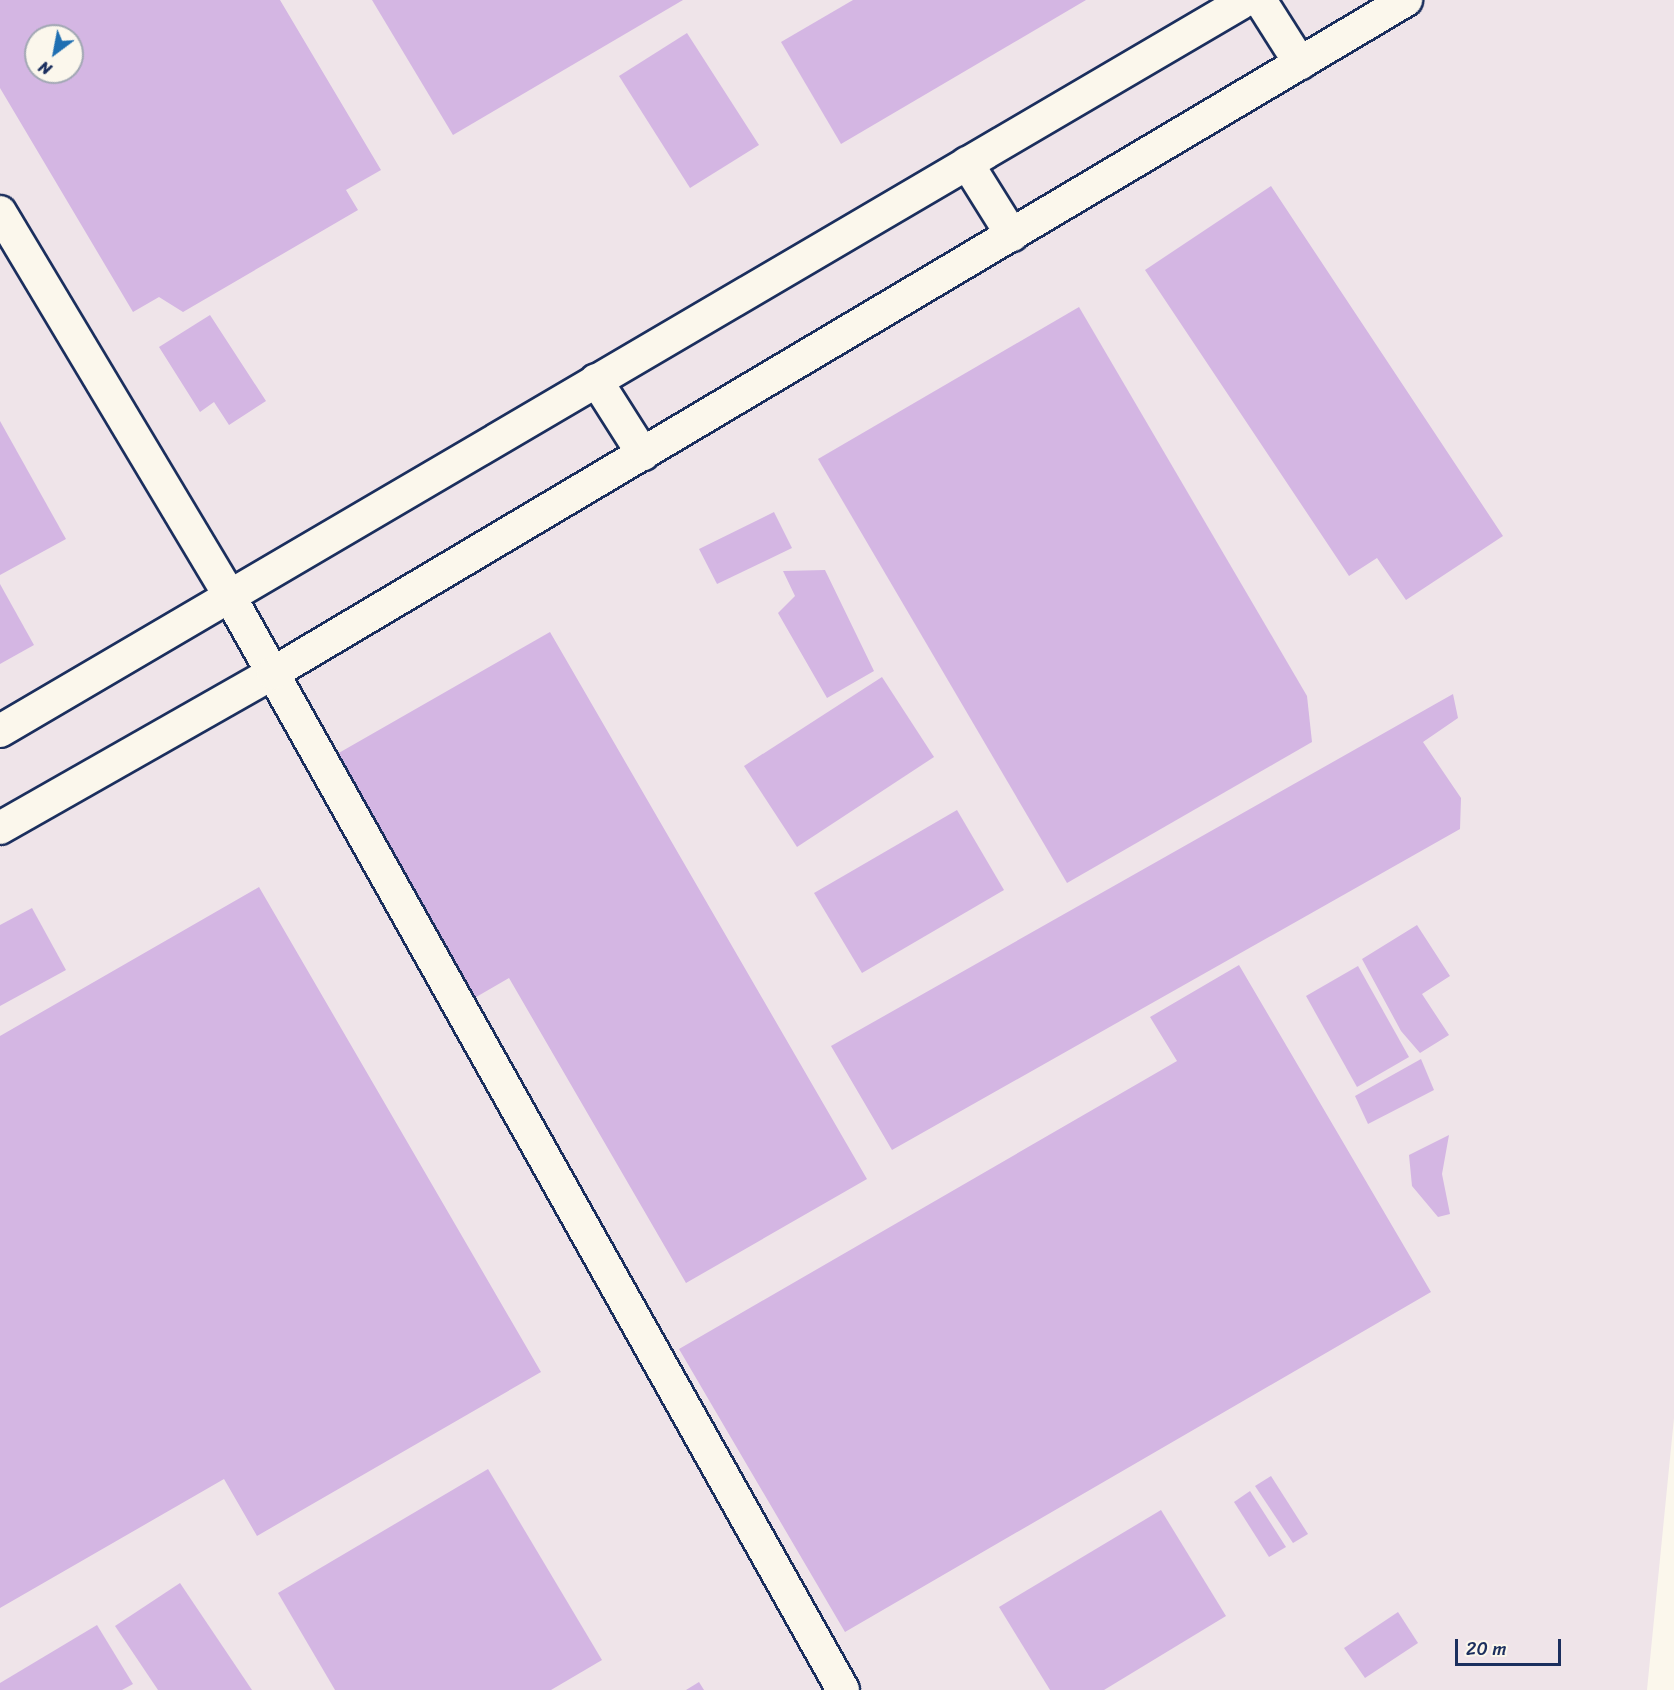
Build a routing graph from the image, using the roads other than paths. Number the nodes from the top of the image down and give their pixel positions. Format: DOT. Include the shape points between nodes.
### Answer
graph roads {
  1 [pos="1246,0"];
  2 [pos="1260,0"];
  3 [pos="1406,0"];
  4 [pos="1300,63"];
  5 [pos="967,163"];
  6 [pos="0,212"];
  7 [pos="1012,235"];
  8 [pos="596,380"];
  9 [pos="643,454"];
  10 [pos="230,597"];
  11 [pos="273,673"];
  12 [pos="0,731"];
  13 [pos="0,828"];
  14 [pos="843,1690"];
  1 -- 5 [label="street"];
  2 -- 4 [label="street"];
  3 -- 4 [label="street"];
  4 -- 7 [label="street"];
  5 -- 7 [label="street"];
  5 -- 8 [label="street"];
  6 -- 10 [label="street"];
  7 -- 9 [label="street"];
  8 -- 9 [label="street"];
  8 -- 10 [label="street"];
  9 -- 11 [label="street"];
  10 -- 11 [label="street"];
  10 -- 12 [label="street"];
  11 -- 13 [label="street"];
  11 -- 14 [label="street"];
}
